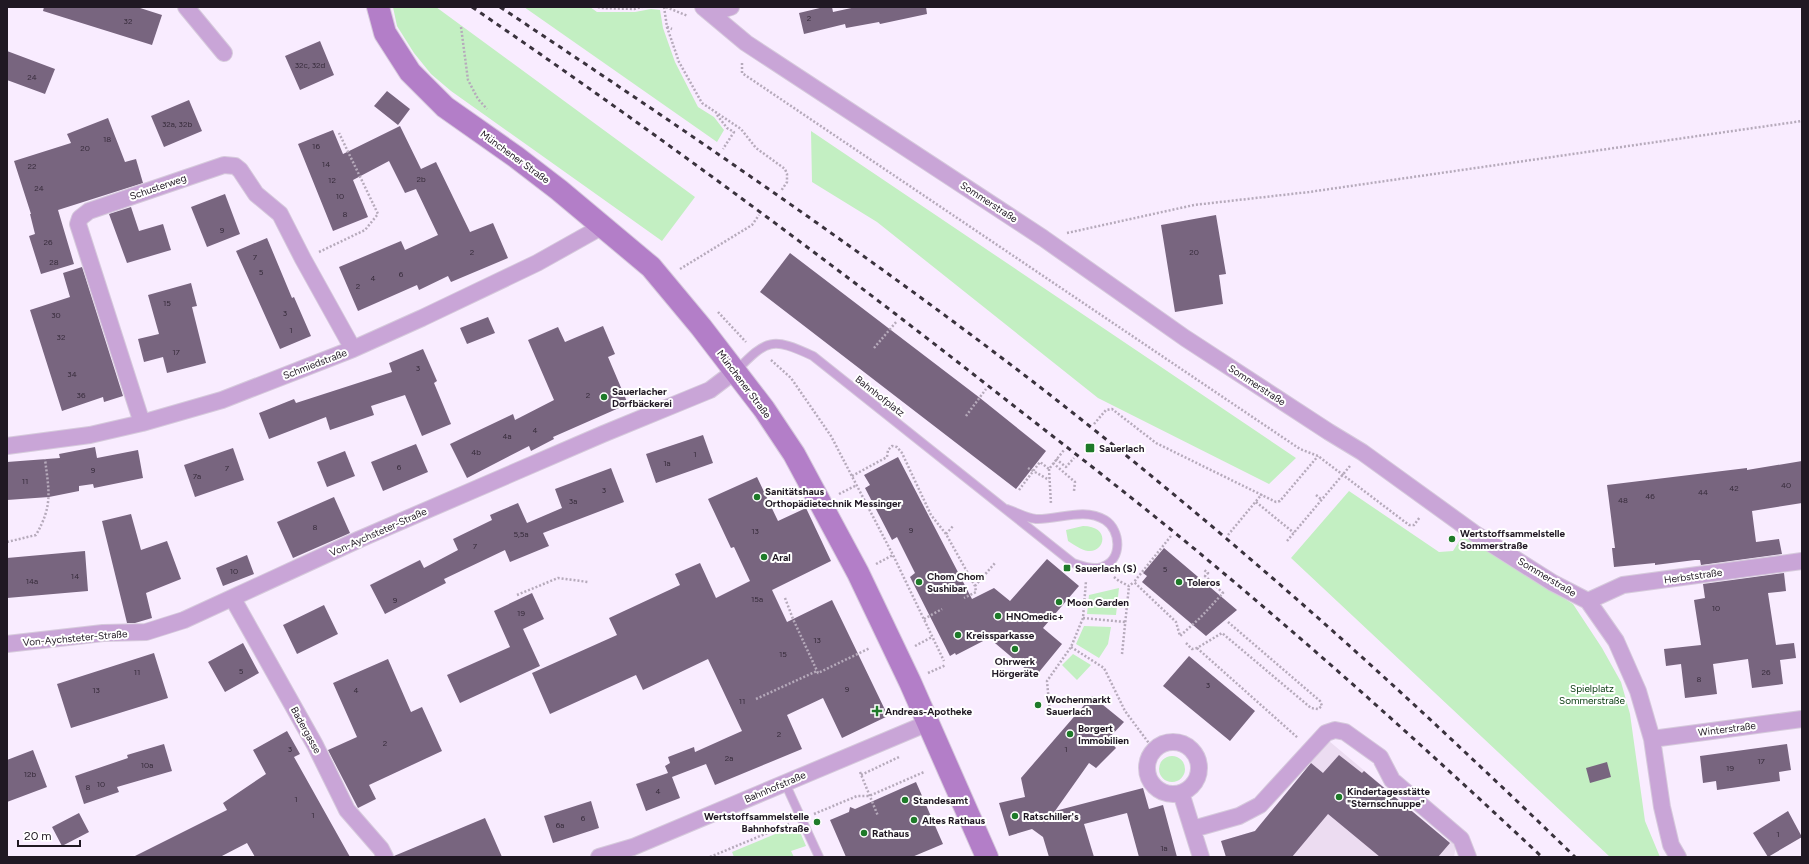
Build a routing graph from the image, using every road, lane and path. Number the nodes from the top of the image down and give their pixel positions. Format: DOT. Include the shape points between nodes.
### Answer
graph roads {
  1 [pos="186,7"];
  2 [pos="378,7"];
  3 [pos="598,7"];
  4 [pos="642,7"];
  5 [pos="665,7"];
  6 [pos="731,7"];
  7 [pos="702,13"];
  8 [pos="666,27"];
  9 [pos="672,29"];
  10 [pos="224,53"];
  11 [pos="743,60"];
  12 [pos="716,113"];
  13 [pos="1802,121"];
  14 [pos="339,133"];
  15 [pos="723,149"];
  16 [pos="782,191"];
  17 [pos="759,215"];
  18 [pos="603,226"];
  19 [pos="1043,238"];
  20 [pos="303,259"];
  21 [pos="680,269"];
  22 [pos="718,311"];
  23 [pos="897,321"];
  24 [pos="874,348"];
  25 [pos="353,349"];
  26 [pos="755,351"];
  27 [pos="735,372"];
  28 [pos="986,389"];
  29 [pos="966,416"];
  30 [pos="142,423"];
  31 [pos="1094,424"];
  32 [pos="43,442"];
  33 [pos="7,446"];
  34 [pos="1064,450"];
  35 [pos="1318,456"];
  36 [pos="1074,458"];
  37 [pos="1056,460"];
  38 [pos="1053,463"];
  39 [pos="1028,468"];
  40 [pos="1049,469"];
  41 [pos="1033,471"];
  42 [pos="852,476"];
  43 [pos="1341,476"];
  44 [pos="1050,480"];
  45 [pos="857,485"];
  46 [pos="850,488"];
  47 [pos="1019,490"];
  48 [pos="1074,491"];
  49 [pos="1050,493"];
  50 [pos="1262,494"];
  51 [pos="1316,495"];
  52 [pos="1322,500"];
  53 [pos="1256,502"];
  54 [pos="1432,502"];
  55 [pos="1007,510"];
  56 [pos="953,526"];
  57 [pos="1294,533"];
  58 [pos="946,534"];
  59 [pos="1228,534"];
  60 [pos="1171,536"];
  61 [pos="1287,541"];
  62 [pos="7,542"];
  63 [pos="893,555"];
  64 [pos="886,558"];
  65 [pos="1802,561"];
  66 [pos="995,563"];
  67 [pos="1088,568"];
  68 [pos="1203,569"];
  69 [pos="1119,581"];
  70 [pos="588,582"];
  71 [pos="1134,582"];
  72 [pos="975,586"];
  73 [pos="1129,586"];
  74 [pos="517,595"];
  75 [pos="233,598"];
  76 [pos="785,598"];
  77 [pos="964,598"];
  78 [pos="1588,601"];
  79 [pos="942,610"];
  80 [pos="1083,618"];
  81 [pos="924,619"];
  82 [pos="1126,622"];
  83 [pos="1228,622"];
  84 [pos="932,637"];
  85 [pos="890,638"];
  86 [pos="926,641"];
  87 [pos="1186,643"];
  88 [pos="7,644"];
  89 [pos="1071,647"];
  90 [pos="1197,648"];
  91 [pos="1122,654"];
  92 [pos="939,668"];
  93 [pos="817,671"];
  94 [pos="756,699"];
  95 [pos="1050,714"];
  96 [pos="1802,719"];
  97 [pos="928,723"];
  98 [pos="1292,733"];
  99 [pos="1652,739"];
  100 [pos="1154,750"];
  101 [pos="853,755"];
  102 [pos="901,756"];
  103 [pos="861,775"];
  104 [pos="785,783"];
  105 [pos="1181,792"];
  106 [pos="878,816"];
  107 [pos="1193,829"];
  108 [pos="384,857"];
  109 [pos="599,857"];
  110 [pos="819,857"];
  111 [pos="987,857"];
  112 [pos="1201,857"];
  113 [pos="1468,857"];
  114 [pos="1678,857"];
  1 -- 10 [label="street"];
  2 -- 18 [label="main road, Münchener Straße" via="385,33 410,72 445,107 516,157"];
  3 -- 4 [label="path"];
  5 -- 7 [label="path"];
  5 -- 8 [label="path"];
  6 -- 7 [label="street"];
  7 -- 19 [label="street, Sommerstraße"];
  8 -- 9 [label="path"];
  8 -- 12 [label="path" via="679,62 702,103"];
  11 -- 35 [label="path" via="742,74 1300,449"];
  12 -- 15 [label="path" via="727,128 734,132"];
  12 -- 16 [label="path" via="741,129 756,148 785,169 787,182"];
  13 -- 19 [label="path" via="1332,189 1194,206"];
  14 -- 20 [label="path" via="378,214 365,230"];
  17 -- 21 [label="path" via="752,225"];
  18 -- 25 [label="street, Schmiedstraße" via="537,264"];
  18 -- 27 [label="main road, Münchener Straße" via="651,267"];
  19 -- 54 [label="street, Sommerstraße" via="1184,338 1362,452"];
  20 -- 25 [label="street, Schusterweg"];
  20 -- 30 [label="street, Schusterweg" via="280,214 256,194 240,170 230,164 90,211 80,218 80,231"];
  22 -- 26 [label="path"];
  23 -- 24 [label="path"];
  25 -- 30 [label="street, Schmiedstraße" via="222,400"];
  26 -- 27 [label="lane, Bahnhofplatz"];
  26 -- 42 [label="path" via="791,378 831,436"];
  26 -- 55 [label="lane, Bahnhofplatz" via="770,343 783,343 813,356"];
  27 -- 75 [label="street, Von-Aychsteter-Straße" via="710,390 365,537"];
  27 -- 85 [label="main road, Münchener Straße" via="794,454"];
  28 -- 29 [label="path"];
  30 -- 32 [label="street, Schmiedstraße"];
  31 -- 50 [label="path" via="1106,410 1112,409 1156,444"];
  32 -- 33 [label="street, Schmiedstraße"];
  32 -- 62 [label="path" via="49,500 44,520 36,535"];
  34 -- 37 [label="path"];
  35 -- 43 [label="path"];
  35 -- 50 [label="path" via="1280,501 1276,502"];
  36 -- 37 [label="path" via="1066,467"];
  37 -- 38 [label="path"];
  38 -- 40 [label="path"];
  38 -- 48 [label="path" via="1075,482"];
  39 -- 41 [label="path"];
  40 -- 41 [label="path" via="1040,462"];
  40 -- 44 [label="path"];
  41 -- 44 [label="path"];
  41 -- 47 [label="path"];
  42 -- 45 [label="path"];
  42 -- 58 [label="path" via="886,457 892,446 897,447 931,515"];
  43 -- 52 [label="path"];
  43 -- 54 [label="path" via="1409,526 1414,525"];
  44 -- 49 [label="path"];
  45 -- 46 [label="path"];
  45 -- 63 [label="path"];
  50 -- 53 [label="path"];
  51 -- 52 [label="path"];
  52 -- 57 [label="path"];
  53 -- 57 [label="path"];
  53 -- 59 [label="path"];
  54 -- 78 [label="street, Sommerstraße" via="1480,536"];
  55 -- 67 [label="lane, Bahnhofplatz" via="1073,563"];
  55 -- 67 [label="lane, Bahnhofplatz" via="1035,519 1092,515 1106,520 1118,538 1117,548 1113,558 1103,566"];
  56 -- 58 [label="path"];
  57 -- 61 [label="path"];
  58 -- 72 [label="path"];
  60 -- 71 [label="path"];
  63 -- 64 [label="path"];
  63 -- 81 [label="path"];
  65 -- 78 [label="street, Herbststraße" via="1623,585"];
  66 -- 72 [label="path"];
  67 -- 80 [label="path"];
  68 -- 71 [label="path" via="1208,573 1205,576 1223,593 1180,636 1176,622"];
  69 -- 73 [label="path"];
  70 -- 74 [label="path" via="558,578"];
  71 -- 73 [label="path"];
  72 -- 77 [label="path" via="976,592"];
  73 -- 82 [label="path"];
  75 -- 88 [label="street, Von-Aychsteter-Straße" via="184,620 146,632 103,633"];
  75 -- 108 [label="street, Badergasse" via="315,745 347,810 381,849"];
  76 -- 93 [label="path"];
  78 -- 99 [label="street, Sommerstraße" via="1616,641 1628,664"];
  79 -- 81 [label="path"];
  80 -- 82 [label="path"];
  80 -- 89 [label="path"];
  81 -- 84 [label="path"];
  82 -- 91 [label="path"];
  83 -- 90 [label="path" via="1320,701 1322,706 1318,710 1311,708 1222,633"];
  84 -- 86 [label="path"];
  84 -- 92 [label="path" via="945,663"];
  85 -- 93 [label="path" via="818,673"];
  85 -- 97 [label="main road, Münchener Straße"];
  87 -- 90 [label="path" via="1192,649"];
  89 -- 95 [label="path" via="1047,681"];
  89 -- 100 [label="path" via="1104,668 1125,711"];
  90 -- 98 [label="path"];
  93 -- 94 [label="path"];
  96 -- 99 [label="street, Winterstraße"];
  97 -- 101 [label="street, Bahnhofstraße"];
  97 -- 111 [label="main road, Münchener Straße"];
  99 -- 114 [label="street, Sommerstraße" via="1662,807 1671,845"];
  100 -- 105 [label="street" via="1147,768 1148,777 1153,785 1171,794"];
  100 -- 105 [label="street" via="1171,742 1188,748 1195,755 1198,763 1197,777 1189,788"];
  101 -- 103 [label="path"];
  101 -- 104 [label="street, Bahnhofstraße"];
  102 -- 103 [label="path"];
  103 -- 106 [label="path"];
  104 -- 109 [label="street, Bahnhofstraße" via="633,847"];
  104 -- 110 [label="lane"];
  105 -- 107 [label="street"];
  107 -- 112 [label="street"];
  107 -- 113 [label="street" via="1239,816 1260,805 1326,732 1335,730 1345,732 1380,757 1392,780 1461,838"];
}
